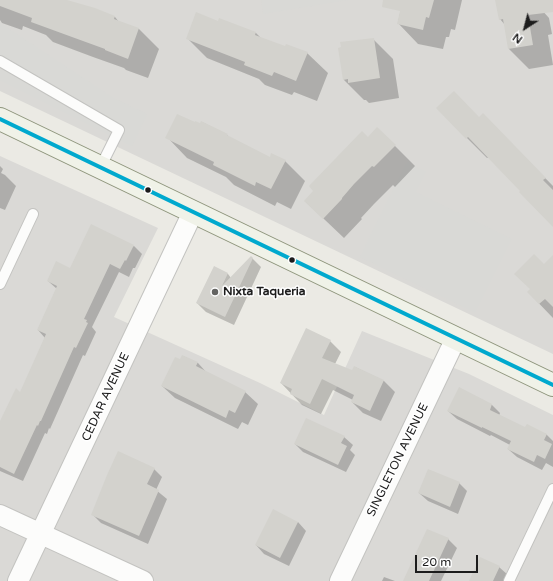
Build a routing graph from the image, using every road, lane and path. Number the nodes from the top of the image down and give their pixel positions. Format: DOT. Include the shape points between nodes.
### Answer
graph roads {
  1 [pos="0,61"];
  2 [pos="0,119"];
  3 [pos="100,168"];
  4 [pos="193,212"];
  5 [pos="33,214"];
  6 [pos="0,284"];
  7 [pos="456,338"];
  8 [pos="553,385"];
  9 [pos="553,489"];
  10 [pos="0,515"];
  11 [pos="41,535"];
  12 [pos="18,581"];
  13 [pos="143,581"];
  14 [pos="340,581"];
  15 [pos="509,581"];
  1 -- 3 [label="lane" via="119,130"];
  2 -- 3 [label="street"];
  3 -- 4 [label="street"];
  4 -- 7 [label="street"];
  4 -- 11 [label="street, CEDAR AVENUE"];
  5 -- 6 [label="lane"];
  7 -- 8 [label="street"];
  7 -- 14 [label="street, SINGLETON AVENUE"];
  9 -- 15 [label="lane"];
  10 -- 11 [label="street"];
  11 -- 12 [label="street, CEDAR AVENUE"];
  11 -- 13 [label="street"];
}
